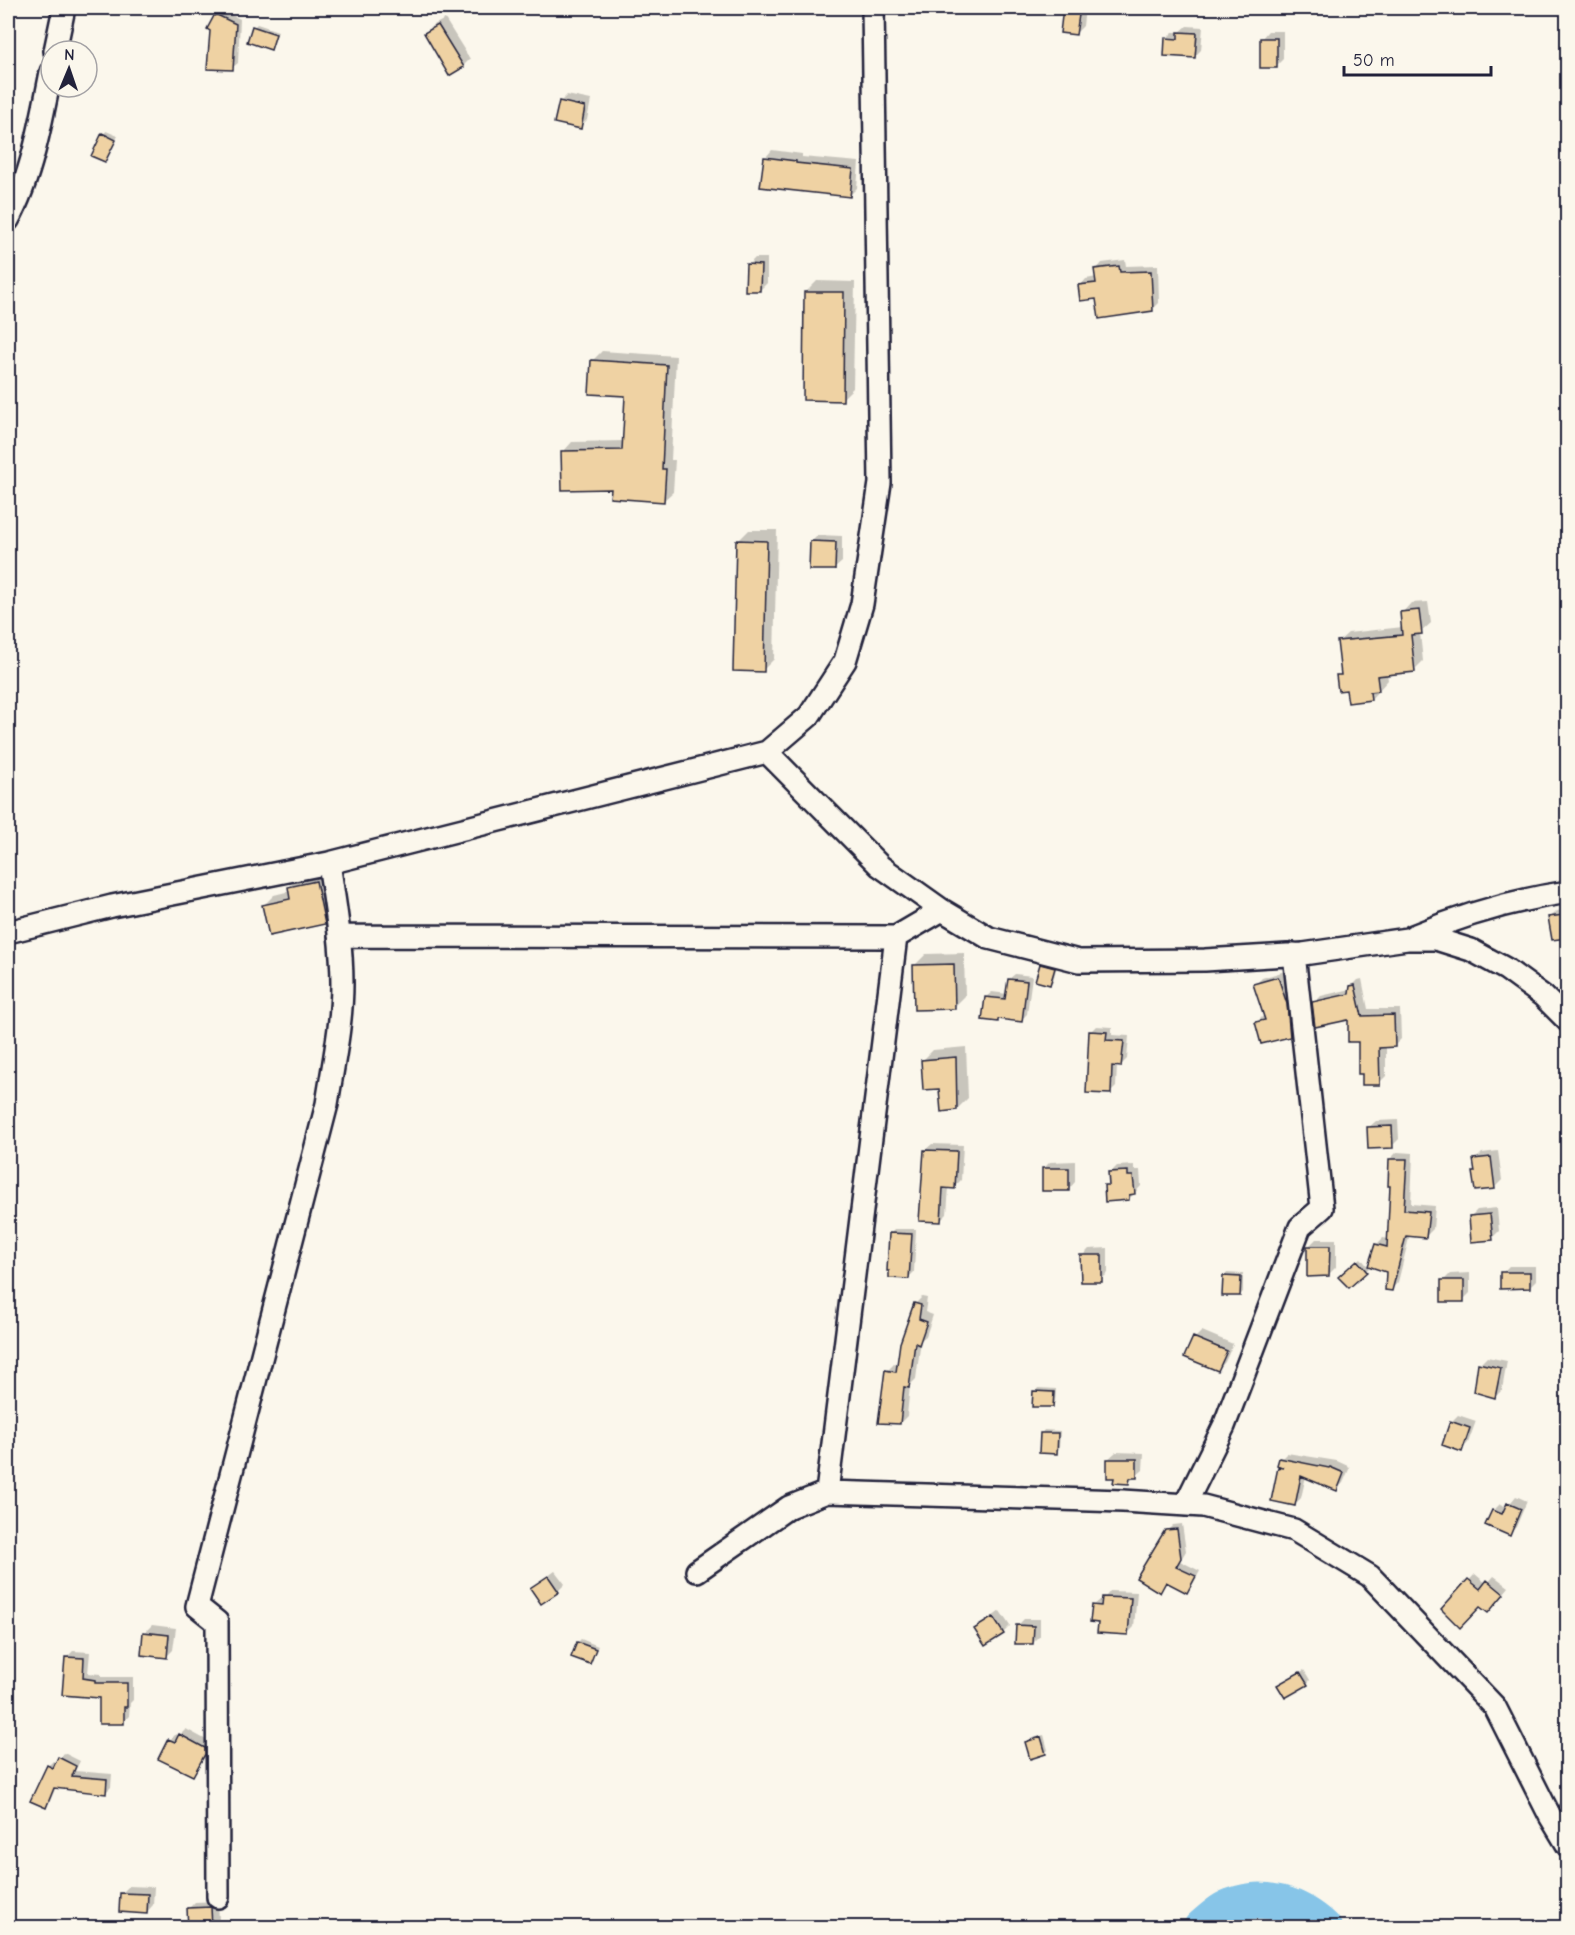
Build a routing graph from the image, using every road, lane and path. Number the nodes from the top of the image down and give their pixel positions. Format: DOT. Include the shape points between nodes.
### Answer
graph roads {
  1 [pos="64,8"];
  2 [pos="873,8"];
  3 [pos="58,39"];
  4 [pos="46,99"];
  5 [pos="8,220"];
  6 [pos="767,753"];
  7 [pos="329,863"];
  8 [pos="1568,892"];
  9 [pos="942,910"];
  10 [pos="8,932"];
  11 [pos="339,936"];
  12 [pos="896,937"];
  13 [pos="1407,939"];
  14 [pos="1294,954"];
  15 [pos="1568,1021"];
  16 [pos="826,1492"];
  17 [pos="1185,1505"];
  18 [pos="697,1571"];
  19 [pos="1568,1846"];
  20 [pos="218,1897"];
  1 -- 3 [label="street"];
  2 -- 6 [label="street" via="878,494 862,604 845,661 809,716"];
  4 -- 5 [label="street" via="18,201"];
  6 -- 7 [label="street"];
  6 -- 9 [label="street" via="880,866"];
  7 -- 10 [label="street" via="112,906"];
  7 -- 11 [label="street"];
  8 -- 13 [label="street" via="1456,918"];
  9 -- 12 [label="street"];
  9 -- 14 [label="street" via="989,938 1079,961 1205,960"];
  11 -- 12 [label="street"];
  11 -- 20 [label="street" via="342,985 327,1104 197,1605 217,1622"];
  12 -- 16 [label="street"];
  13 -- 14 [label="street"];
  13 -- 15 [label="street" via="1436,939 1471,950 1506,969"];
  14 -- 17 [label="street" via="1322,1208 1300,1227 1224,1426"];
  16 -- 17 [label="street"];
  16 -- 18 [label="street" via="789,1507"];
  17 -- 19 [label="street" via="1203,1506 1294,1530 1370,1576 1495,1707"];
}
